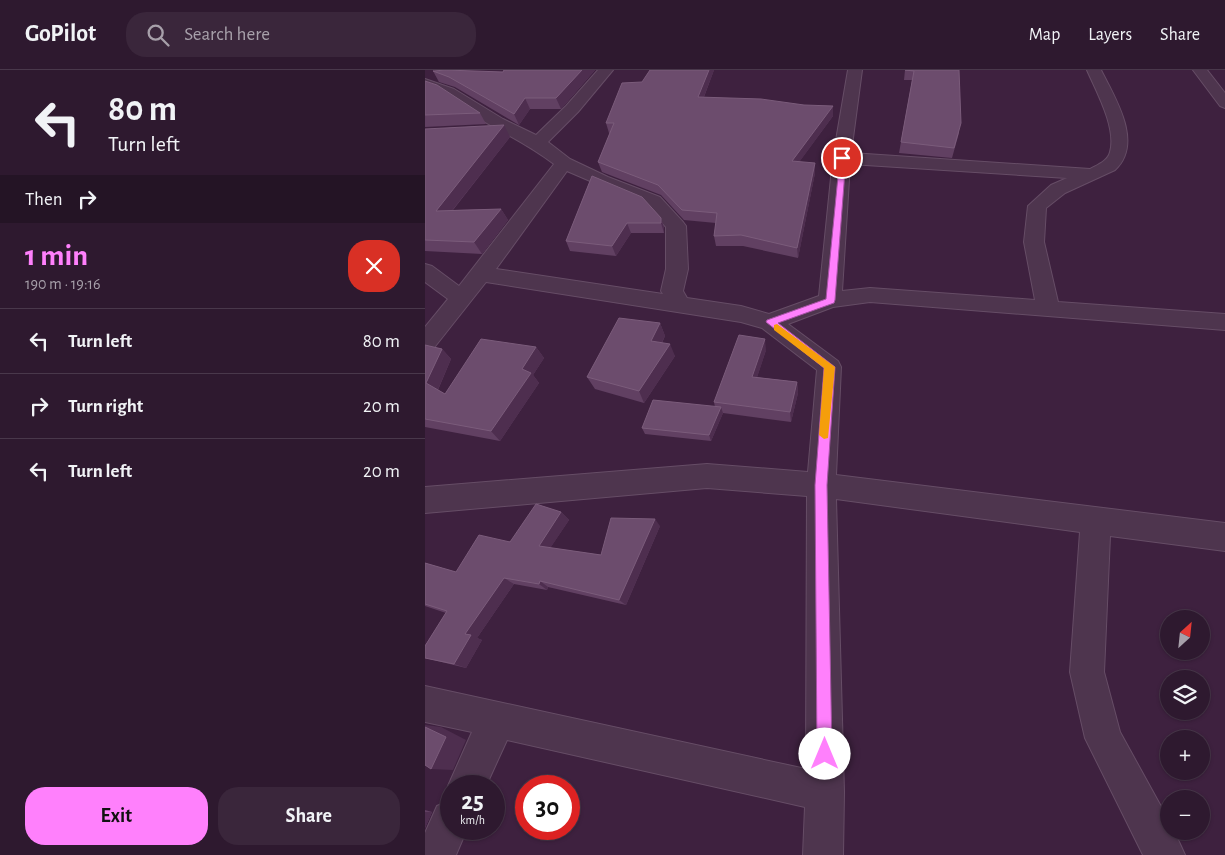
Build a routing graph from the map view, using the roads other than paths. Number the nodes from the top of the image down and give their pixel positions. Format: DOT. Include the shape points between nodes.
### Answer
graph roads {
  1 [pos="607,70"];
  2 [pos="855,70"];
  3 [pos="1094,70"];
  4 [pos="1203,71"];
  5 [pos="425,83"];
  6 [pos="1225,103"];
  7 [pos="513,130"];
  8 [pos="483,131"];
  9 [pos="538,143"];
  10 [pos="842,158"];
  11 [pos="564,163"];
  12 [pos="1092,174"];
  13 [pos="425,271"];
  14 [pos="481,274"];
  15 [pos="461,298"];
  16 [pos="830,300"];
  17 [pos="681,306"];
  18 [pos="1048,308"];
  19 [pos="771,322"];
  20 [pos="1225,322"];
  21 [pos="425,343"];
  22 [pos="821,485"];
  23 [pos="425,500"];
  24 [pos="1096,521"];
  25 [pos="1225,537"];
  26 [pos="425,704"];
  27 [pos="497,720"];
  28 [pos="472,775"];
  29 [pos="825,792"];
  30 [pos="442,840"];
  31 [pos="436,855"];
  32 [pos="823,855"];
  33 [pos="1165,855"];
  1 -- 9 [label="street"];
  2 -- 10 [label="street"];
  3 -- 12 [label="street" via="1112,109 1120,144 1115,160"];
  4 -- 6 [label="street"];
  5 -- 7 [label="street" via="449,92"];
  7 -- 8 [label="street"];
  7 -- 9 [label="street"];
  9 -- 11 [label="street"];
  10 -- 12 [label="street"];
  10 -- 16 [label="street"];
  11 -- 14 [label="street"];
  11 -- 17 [label="street" via="653,201 676,226 677,269 672,290"];
  12 -- 18 [label="street" via="1058,189 1037,206 1034,242"];
  13 -- 15 [label="street"];
  14 -- 15 [label="street"];
  14 -- 17 [label="street"];
  15 -- 21 [label="street"];
  16 -- 18 [label="street" via="870,295"];
  16 -- 19 [label="street"];
  17 -- 19 [label="street" via="741,314"];
  18 -- 20 [label="street"];
  19 -- 22 [label="street" via="829,367"];
  22 -- 23 [label="street" via="707,476"];
  22 -- 24 [label="street"];
  22 -- 29 [label="street"];
  24 -- 25 [label="street"];
  24 -- 33 [label="street" via="1087,672 1103,738"];
  26 -- 27 [label="street"];
  27 -- 28 [label="street"];
  27 -- 29 [label="street"];
  29 -- 32 [label="street"];
  30 -- 31 [label="street"];
}
